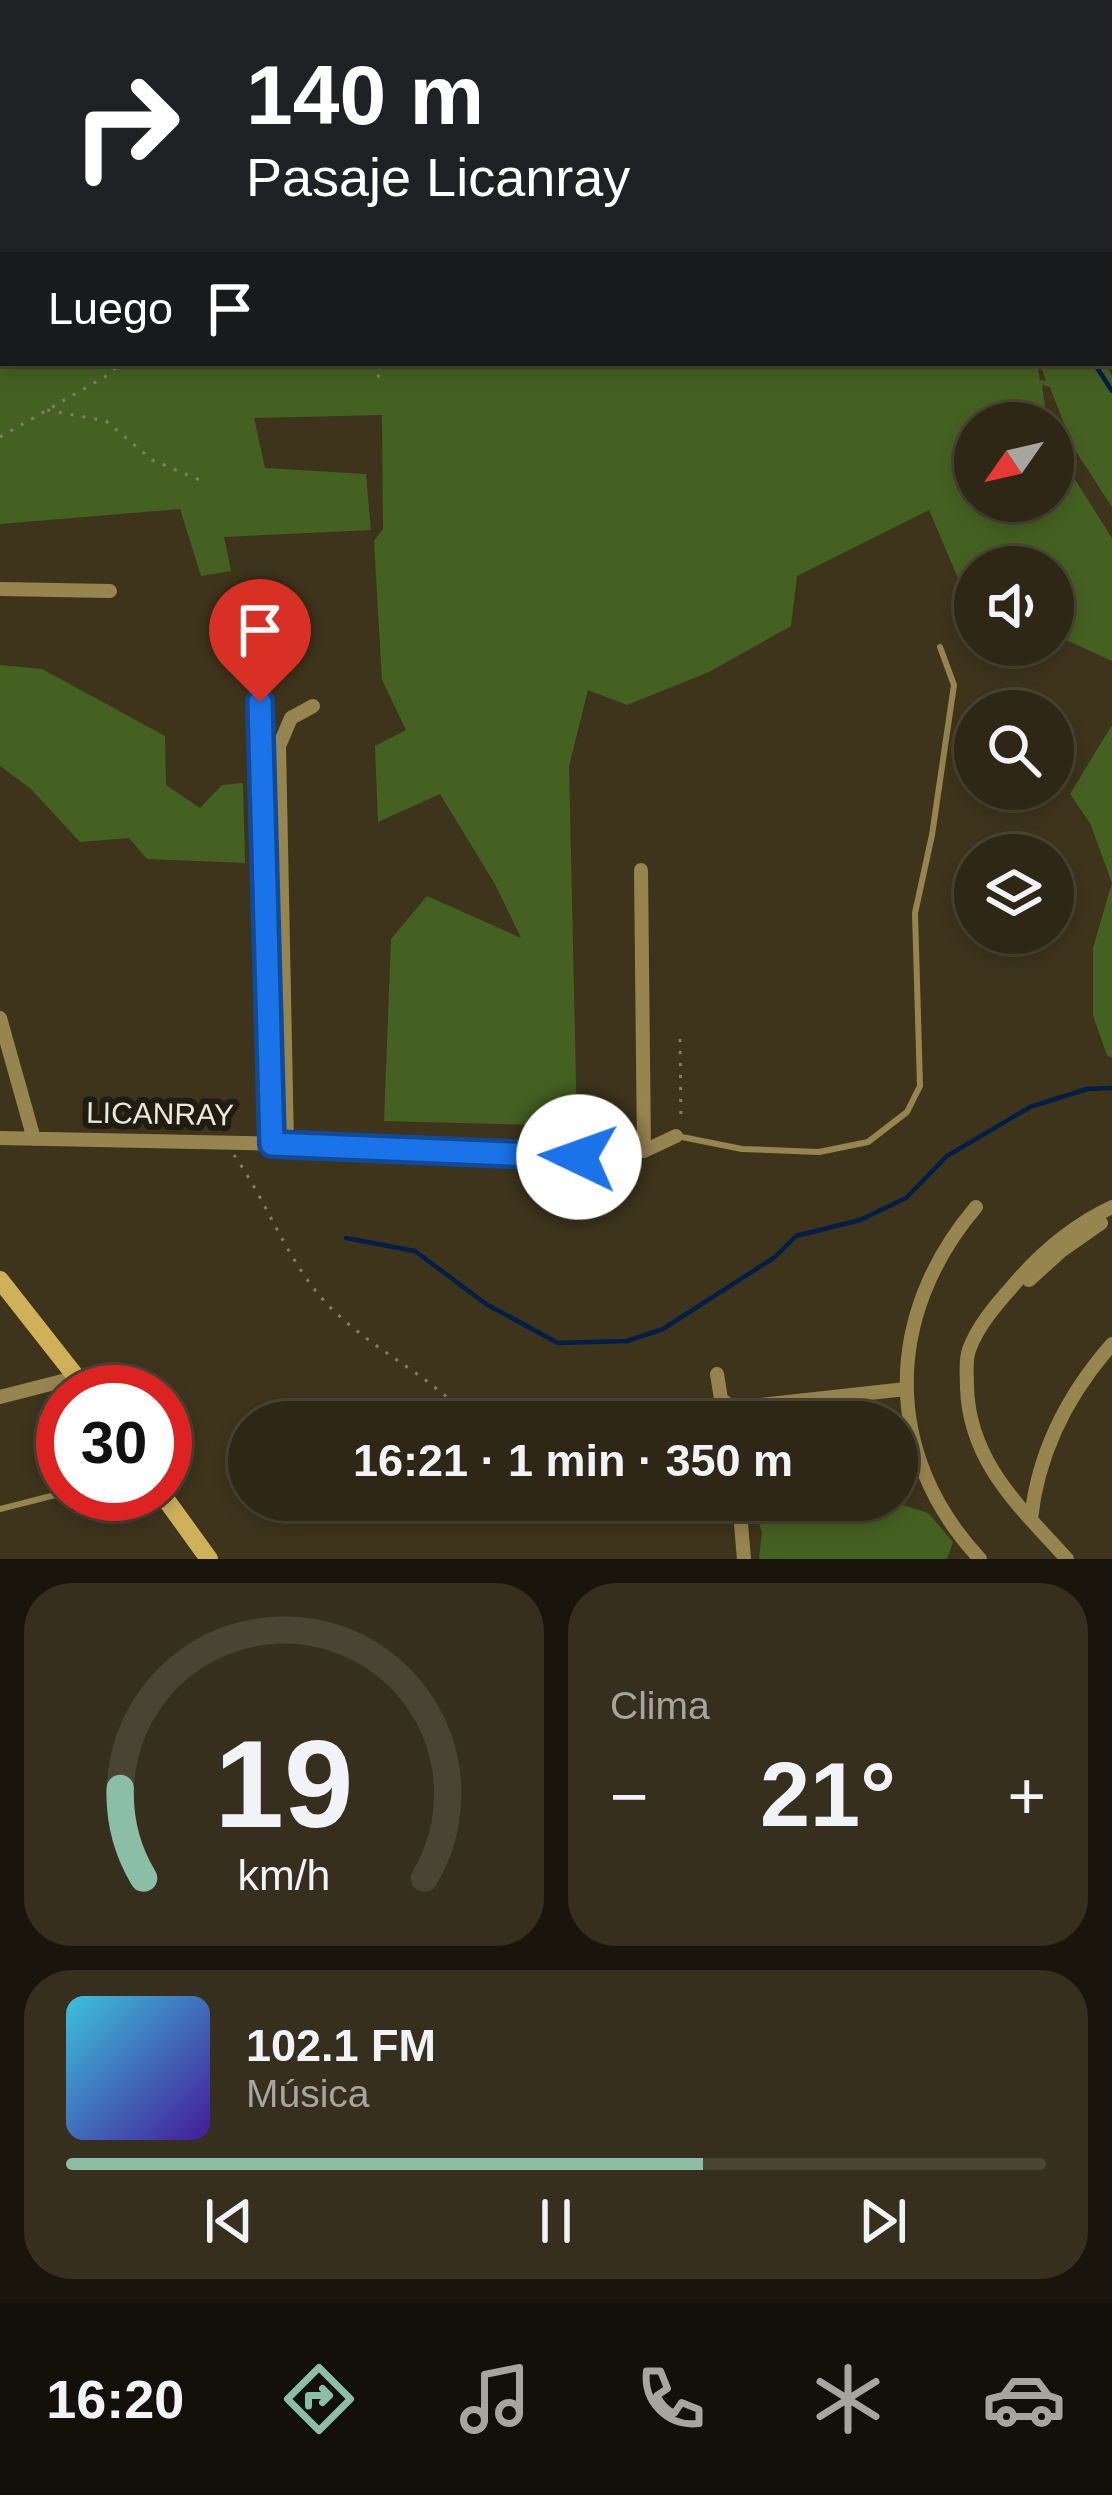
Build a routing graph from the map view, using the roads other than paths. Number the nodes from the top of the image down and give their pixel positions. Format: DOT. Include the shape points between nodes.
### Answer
graph roads {
  1 [pos="0,589"];
  2 [pos="110,591"];
  3 [pos="940,647"];
  4 [pos="260,702"];
  5 [pos="313,706"];
  6 [pos="641,870"];
  7 [pos="0,1018"];
  8 [pos="676,1136"];
  9 [pos="0,1138"];
  10 [pos="34,1139"];
  11 [pos="279,1144"];
  12 [pos="644,1151"];
  13 [pos="976,1207"];
  14 [pos="1112,1207"];
  15 [pos="1112,1217"];
  16 [pos="0,1280"];
  17 [pos="1112,1344"];
  18 [pos="1112,1358"];
  19 [pos="68,1365"];
  20 [pos="718,1374"];
  21 [pos="967,1374"];
  22 [pos="906,1389"];
  23 [pos="36,1391"];
  24 [pos="0,1397"];
  25 [pos="722,1401"];
  26 [pos="826,1401"];
  27 [pos="36,1500"];
  28 [pos="0,1509"];
  29 [pos="1030,1519"];
  30 [pos="179,1521"];
  31 [pos="741,1521"];
  32 [pos="203,1558"];
  33 [pos="744,1559"];
  34 [pos="980,1559"];
  35 [pos="1067,1559"];
  1 -- 2 [label="street"];
  3 -- 8 [label="lane" via="954,685 915,913 920,1085 907,1112 868,1142 820,1152"];
  4 -- 11 [label="street"];
  5 -- 11 [label="street" via="291,718 279,746"];
  6 -- 12 [label="street"];
  7 -- 10 [label="street"];
  8 -- 12 [label="street, LICANRAY"];
  9 -- 10 [label="street, LICANRAY"];
  10 -- 11 [label="street, LICANRAY"];
  11 -- 12 [label="street, LICANRAY" via="579,1157"];
  13 -- 22 [label="street" via="919,1305"];
  14 -- 21 [label="street" via="1070,1231 1017,1280 978,1333"];
  15 -- 21 [label="street" via="1025,1285"];
  16 -- 19 [label="street"];
  17 -- 29 [label="street" via="1050,1438"];
  18 -- 29 [label="street" via="1065,1426"];
  20 -- 25 [label="street"];
  21 -- 29 [label="street" via="979,1446"];
  22 -- 26 [label="street"];
  22 -- 34 [label="street" via="929,1485"];
  23 -- 24 [label="street"];
  27 -- 28 [label="lane"];
  29 -- 35 [label="street"];
  30 -- 32 [label="street"];
  31 -- 33 [label="street"];
}
